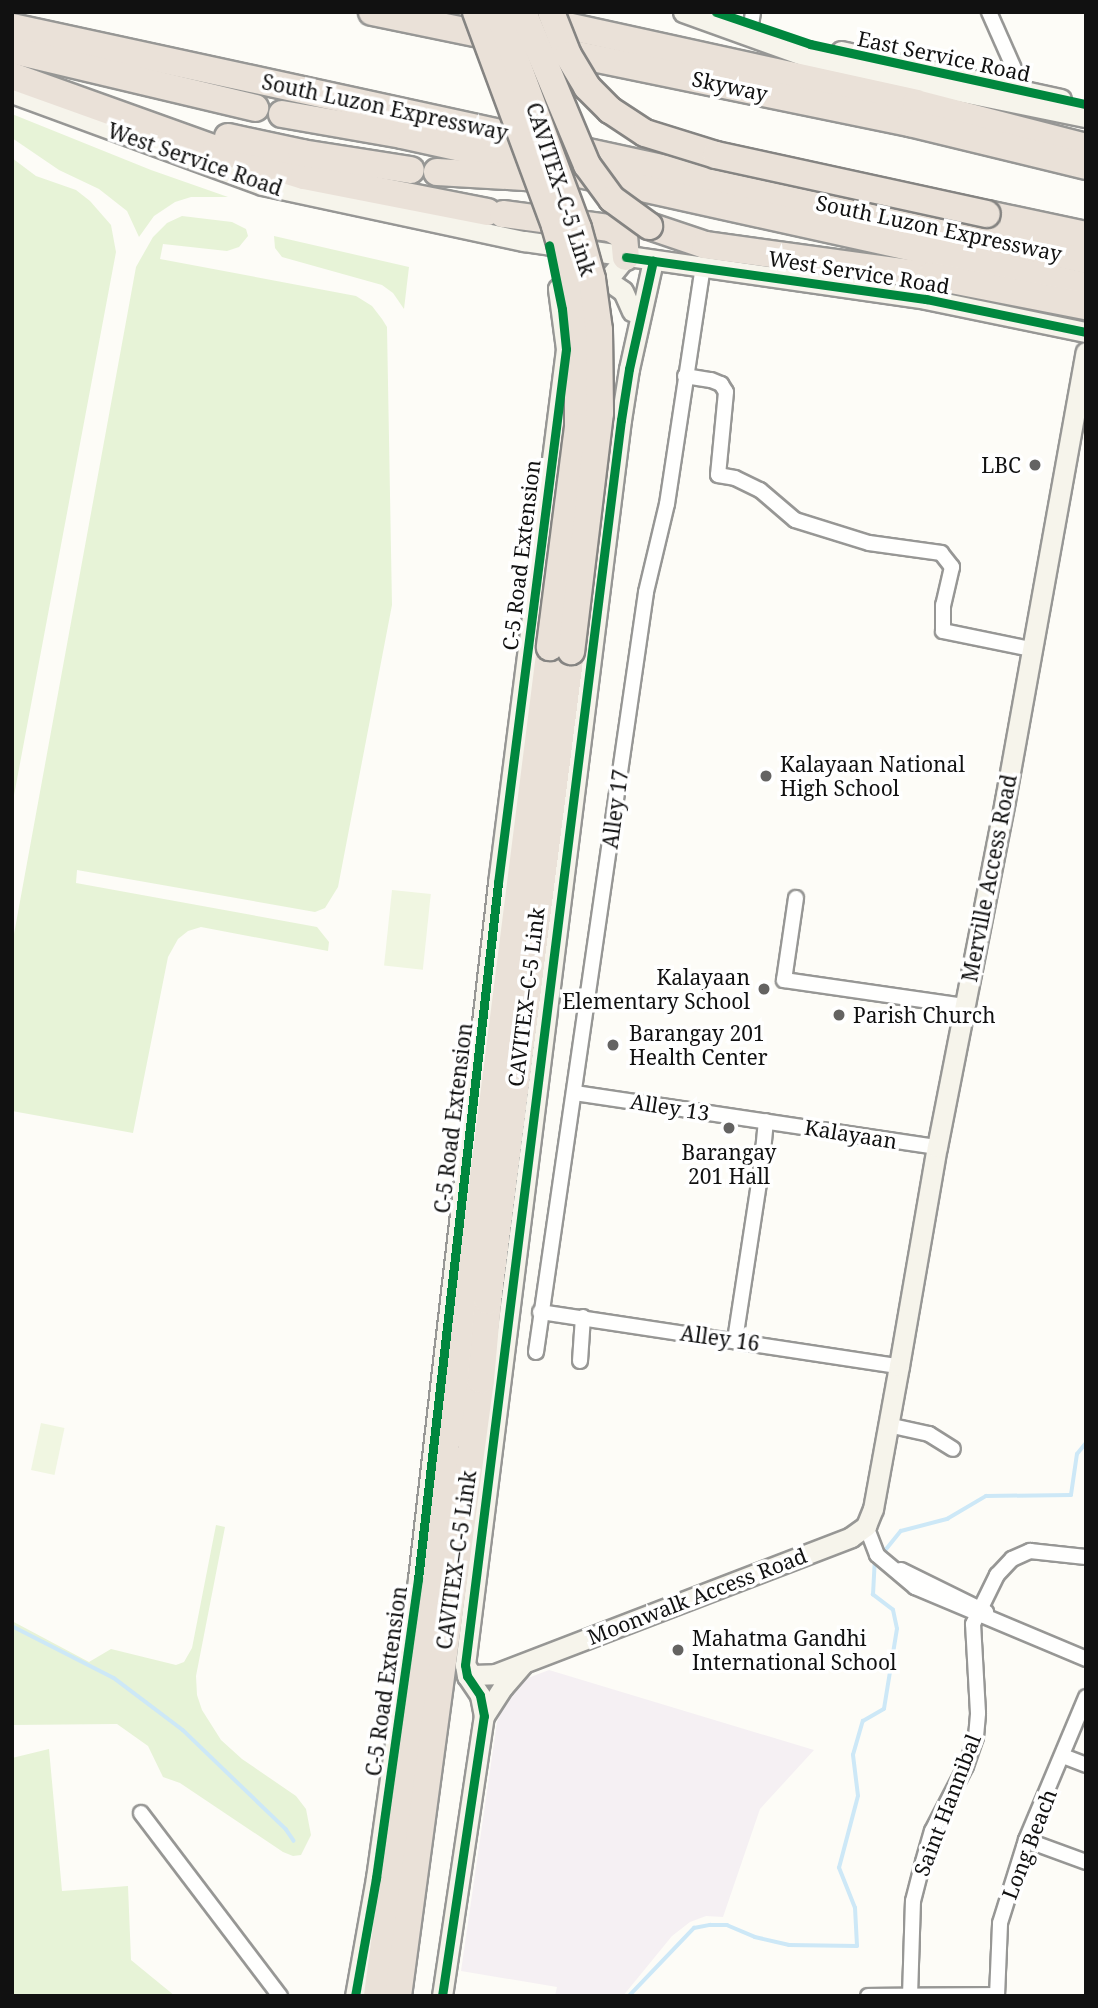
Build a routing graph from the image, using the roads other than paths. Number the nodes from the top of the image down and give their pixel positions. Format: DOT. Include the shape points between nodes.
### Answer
graph roads {
  1 [pos="372,12"];
  2 [pos="476,12"];
  3 [pos="500,12"];
  4 [pos="523,12"];
  5 [pos="551,12"];
  6 [pos="572,12"];
  7 [pos="683,12"];
  8 [pos="716,12"];
  9 [pos="989,12"];
  10 [pos="752,19"];
  11 [pos="12,27"];
  12 [pos="12,50"];
  13 [pos="809,50"];
  14 [pos="695,55"];
  15 [pos="12,60"];
  16 [pos="12,76"];
  17 [pos="1024,90"];
  18 [pos="12,93"];
  19 [pos="1086,104"];
  20 [pos="255,108"];
  21 [pos="913,113"];
  22 [pos="282,114"];
  23 [pos="1086,117"];
  24 [pos="1086,147"];
  25 [pos="1086,166"];
  26 [pos="411,170"];
  27 [pos="438,172"];
  28 [pos="573,174"];
  29 [pos="1086,235"];
  30 [pos="549,245"];
  31 [pos="639,259"];
  32 [pos="1086,260"];
  33 [pos="704,267"];
  34 [pos="607,280"];
  35 [pos="1086,286"];
  36 [pos="1086,306"];
  37 [pos="632,311"];
  38 [pos="1086,332"];
  39 [pos="566,349"];
  40 [pos="1086,352"];
  41 [pos="629,369"];
  42 [pos="685,376"];
  43 [pos="561,649"];
  44 [pos="1031,649"];
  45 [pos="796,898"];
  46 [pos="964,1006"];
  47 [pos="575,1093"];
  48 [pos="766,1121"];
  49 [pos="937,1147"];
  50 [pos="540,1312"];
  51 [pos="583,1317"];
  52 [pos="735,1340"];
  53 [pos="536,1352"];
  54 [pos="580,1361"];
  55 [pos="899,1366"];
  56 [pos="888,1425"];
  57 [pos="953,1449"];
  58 [pos="866,1526"];
  59 [pos="1086,1557"];
  60 [pos="984,1614"];
  61 [pos="1086,1659"];
  62 [pos="526,1662"];
  63 [pos="464,1665"];
  64 [pos="1086,1698"];
  65 [pos="484,1716"];
  66 [pos="1063,1756"];
  67 [pos="1086,1765"];
  68 [pos="141,1813"];
  69 [pos="1026,1840"];
  70 [pos="1086,1862"];
  71 [pos="910,1995"];
  72 [pos="997,1995"];
  73 [pos="280,1996"];
  74 [pos="355,1996"];
  75 [pos="377,1996"];
  76 [pos="398,1996"];
  77 [pos="442,1996"];
  78 [pos="868,1996"];
  1 -- 21 [label="highway, Skyway"];
  2 -- 43 [label="highway, CAVITEX–C-5 Link, bridge" via="549,207 566,261 578,330 578,427"];
  3 -- 14 [label="highway, Skyway"];
  3 -- 43 [label="highway, CAVITEX–C-5 Link, bridge" via="578,228 600,330 600,413"];
  4 -- 36 [label="highway, bridge" via="580,153 620,207 649,226 691,242 931,276"];
  5 -- 29 [label="highway, bridge" via="587,87 610,110 645,133 716,155"];
  6 -- 14 [label="highway, Skyway" via="657,35"];
  7 -- 13 [label="main road, East Service Road"];
  8 -- 10 [label="main road, East Service Road"];
  9 -- 17 [label="street"];
  10 -- 13 [label="main road, East Service Road"];
  11 -- 32 [label="highway, South Luzon Expressway"];
  12 -- 20 [label="highway, South Luzon Expressway"];
  13 -- 17 [label="main road, East Service Road"];
  13 -- 23 [label="main road, East Service Road" via="889,77"];
  14 -- 21 [label="highway, Skyway"];
  15 -- 26 [label="highway" via="204,132"];
  16 -- 31 [label="highway" via="304,176 495,213 610,228 624,236"];
  17 -- 19 [label="main road, East Service Road"];
  18 -- 30 [label="main road, West Service Road" via="262,185"];
  21 -- 24 [label="highway, Skyway"];
  21 -- 25 [label="highway, Skyway"];
  22 -- 28 [label="highway, South Luzon Expressway" via="402,135"];
  27 -- 28 [label="highway, South Luzon Expressway" via="526,179"];
  28 -- 35 [label="highway, South Luzon Expressway"];
  30 -- 31 [label="main road, West Service Road"];
  30 -- 39 [label="main road, C-5 Road Extension"];
  31 -- 33 [label="main road, West Service Road"];
  31 -- 34 [label="main road"];
  31 -- 37 [label="main road"];
  31 -- 41 [label="main road"];
  33 -- 38 [label="main road, West Service Road" via="926,299"];
  33 -- 42 [label="street, Alley 17"];
  34 -- 37 [label="main road" via="623,292"];
  34 -- 39 [label="main road" via="577,321"];
  37 -- 41 [label="main road"];
  39 -- 74 [label="main road, C-5 Road Extension" via="498,883 418,1579"];
  40 -- 44 [label="main road, Merville Access Road"];
  41 -- 63 [label="main road"];
  42 -- 44 [label="street" via="711,380 726,392 718,475 760,490 795,520 869,543 941,553 952,567 943,605 943,632"];
  42 -- 47 [label="street, Alley 17" via="667,504 646,592"];
  43 -- 75 [label="highway, CAVITEX–C-5 Link"];
  43 -- 76 [label="highway, CAVITEX–C-5 Link" via="481,1380"];
  44 -- 46 [label="main road, Merville Access Road"];
  45 -- 46 [label="street" via="786,981"];
  46 -- 49 [label="main road, Merville Access Road"];
  47 -- 48 [label="street, Alley 13"];
  47 -- 50 [label="street, Alley 17"];
  48 -- 49 [label="street, Kalayaan"];
  48 -- 52 [label="street"];
  49 -- 55 [label="main road, Merville Access Road"];
  50 -- 51 [label="street, Alley 16"];
  50 -- 53 [label="street, Alley 17"];
  51 -- 52 [label="street, Alley 16"];
  51 -- 54 [label="street"];
  52 -- 55 [label="street, Alley 16"];
  55 -- 56 [label="main road, Merville Access Road"];
  56 -- 57 [label="street" via="929,1434"];
  56 -- 58 [label="main road, Merville Access Road"];
  58 -- 60 [label="street" via="874,1550 915,1587"];
  58 -- 62 [label="main road, Moonwalk Access Road" via="851,1536"];
  59 -- 60 [label="street, Saint Hannibal" via="1030,1551 1012,1559 997,1575"];
  60 -- 61 [label="street"];
  60 -- 71 [label="street, Saint Hannibal" via="971,1635 978,1713 975,1737 966,1766 932,1831 916,1888"];
  62 -- 63 [label="main road, Moonwalk Access Road" via="483,1676 472,1675"];
  62 -- 65 [label="main road, Moonwalk Access Road" via="502,1687"];
  63 -- 65 [label="main road" via="480,1695"];
  64 -- 66 [label="street, Long Beach"];
  65 -- 77 [label="main road"];
  66 -- 67 [label="street"];
  66 -- 69 [label="street, Long Beach"];
  68 -- 73 [label="street"];
  69 -- 70 [label="street"];
  69 -- 72 [label="street, Long Beach" via="1000,1923"];
  71 -- 72 [label="street"];
  71 -- 78 [label="street"];
}
